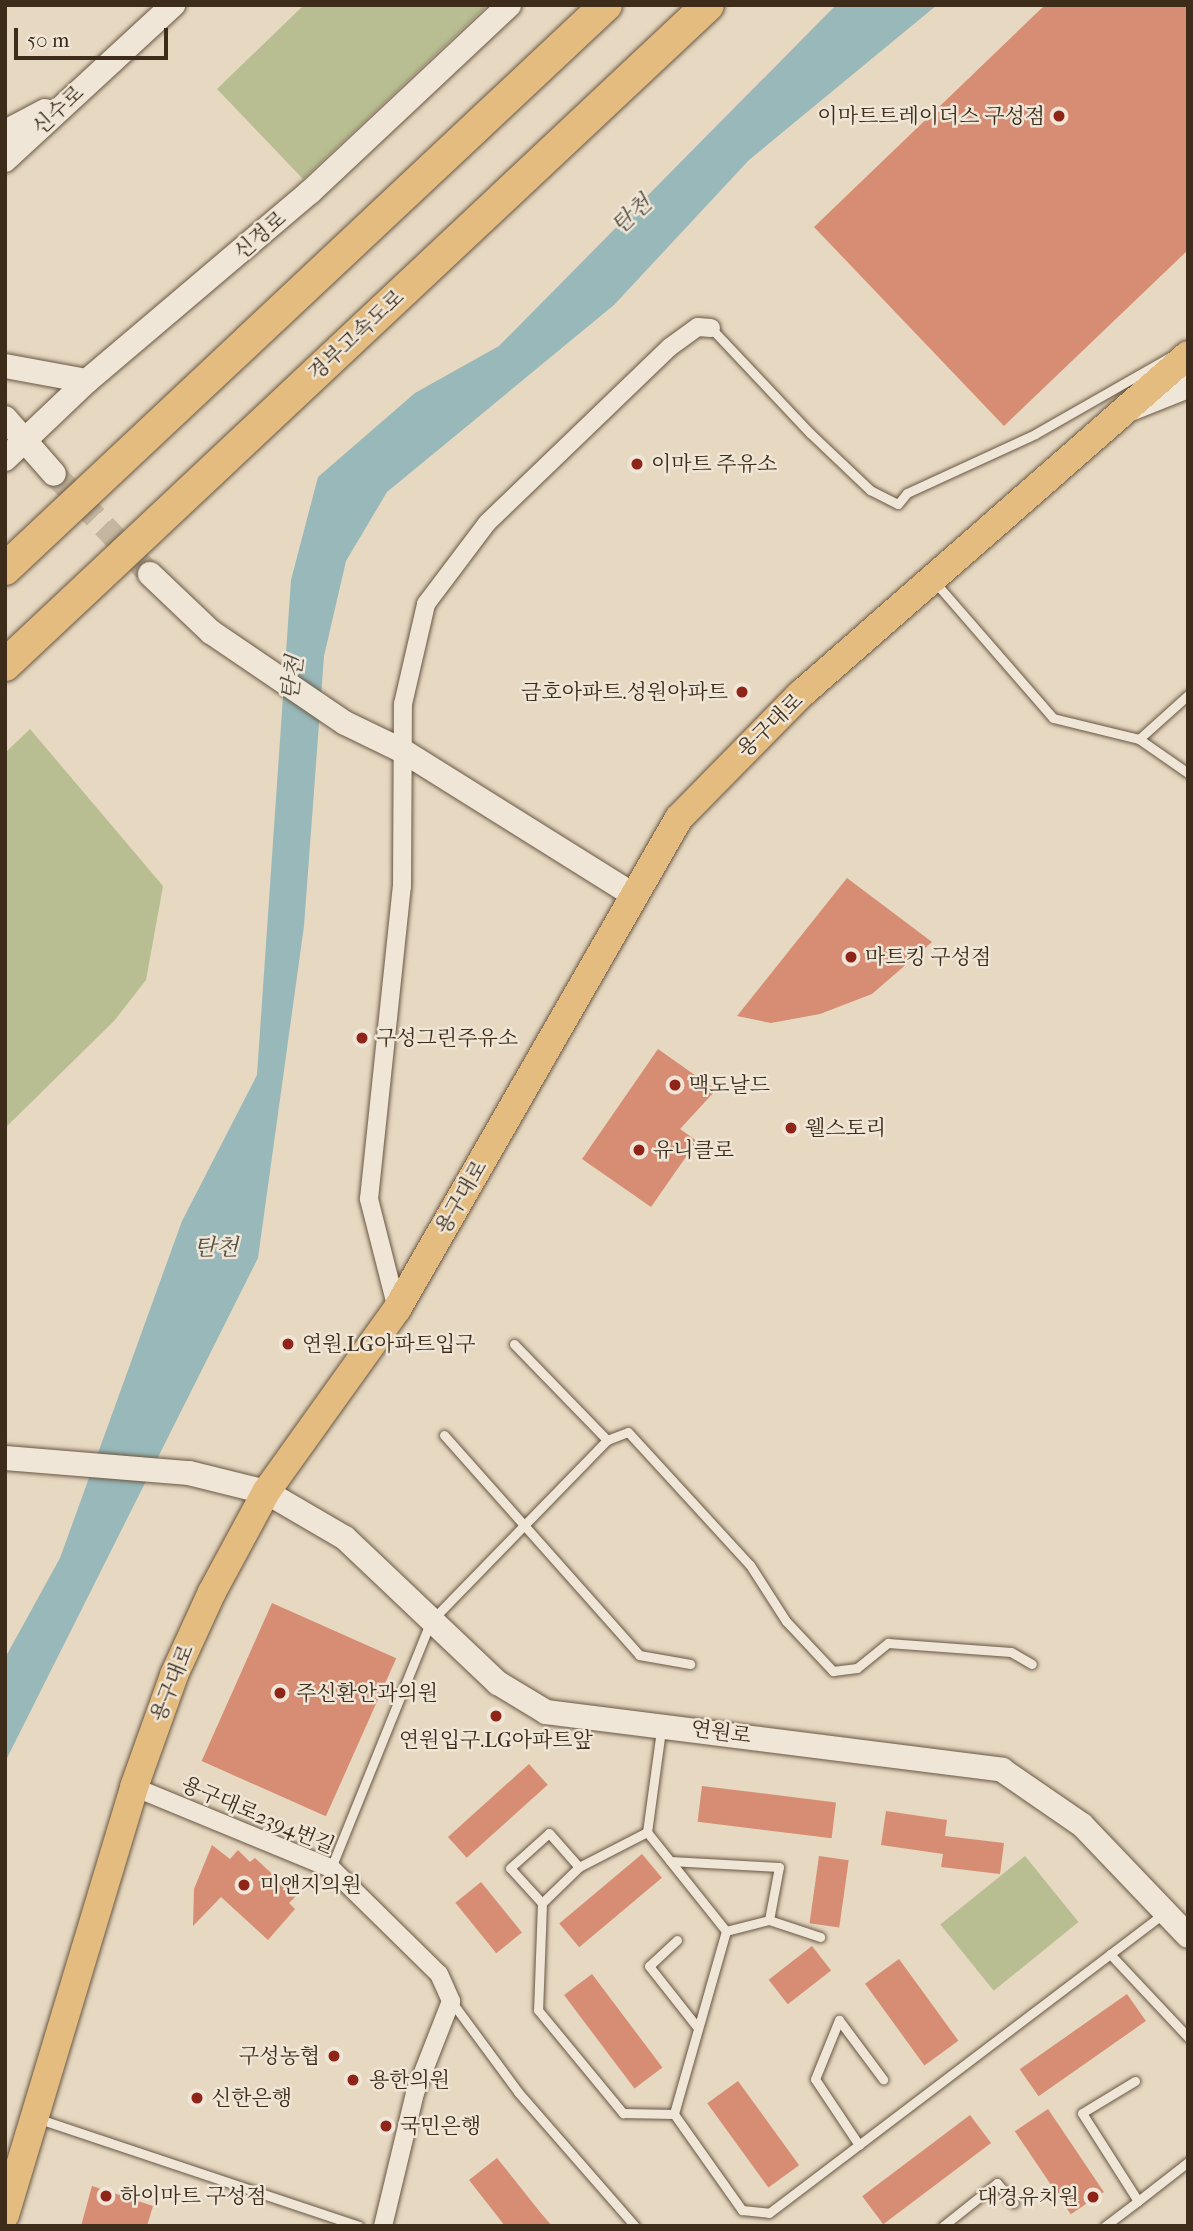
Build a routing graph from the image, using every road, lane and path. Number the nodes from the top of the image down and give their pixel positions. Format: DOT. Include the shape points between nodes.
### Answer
graph roads {
  1 [pos="173,5"];
  2 [pos="509,5"];
  3 [pos="606,5"];
  4 [pos="708,5"];
  5 [pos="70,98"];
  6 [pos="5,132"];
  7 [pos="5,160"];
  8 [pos="711,328"];
  9 [pos="1188,352"];
  10 [pos="5,366"];
  11 [pos="86,381"];
  12 [pos="1188,386"];
  13 [pos="1123,412"];
  14 [pos="5,418"];
  15 [pos="25,440"];
  16 [pos="5,459"];
  17 [pos="54,474"];
  18 [pos="5,569"];
  19 [pos="150,574"];
  20 [pos="933,580"];
  21 [pos="5,665"];
  22 [pos="1188,695"];
  23 [pos="1139,739"];
  24 [pos="403,751"];
  25 [pos="1188,773"];
  26 [pos="635,896"];
  27 [pos="397,1309"];
  28 [pos="514,1344"];
  29 [pos="444,1435"];
  30 [pos="607,1440"];
  31 [pos="10,1458"];
  32 [pos="266,1492"];
  33 [pos="525,1521"];
  34 [pos="431,1621"];
  35 [pos="690,1664"];
  36 [pos="1032,1664"];
  37 [pos="662,1724"];
  38 [pos="134,1787"];
  39 [pos="647,1832"];
  40 [pos="670,1861"];
  41 [pos="579,1867"];
  42 [pos="331,1868"];
  43 [pos="542,1903"];
  44 [pos="1166,1912"];
  45 [pos="769,1920"];
  46 [pos="726,1931"];
  47 [pos="1188,1936"];
  48 [pos="820,1937"];
  49 [pos="677,1940"];
  50 [pos="1110,1954"];
  51 [pos="451,2001"];
  52 [pos="698,2028"];
  53 [pos="1188,2037"];
  54 [pos="883,2079"];
  55 [pos="1135,2081"];
  56 [pos="674,2114"];
  57 [pos="38,2119"];
  58 [pos="859,2145"];
  59 [pos="1188,2162"];
  60 [pos="1138,2201"];
  61 [pos="1014,2203"];
  62 [pos="5,2215"];
  63 [pos="359,2226"];
  64 [pos="383,2226"];
  65 [pos="635,2226"];
  66 [pos="943,2226"];
  67 [pos="1105,2226"];
  1 -- 5 [label="street, 신수로"];
  2 -- 11 [label="street, 신정로" via="300,200"];
  3 -- 18 [label="highway"];
  4 -- 21 [label="highway, 경부고속도로"];
  5 -- 6 [label="street"];
  5 -- 7 [label="street, 신수로"];
  8 -- 9 [label="lane" via="870,490 898,504 907,493 1076,412 1137,371"];
  8 -- 24 [label="street" via="698,327 670,347 487,523 437,583 408,677"];
  9 -- 13 [label="main road, 용구대로"];
  10 -- 11 [label="street"];
  11 -- 15 [label="street, 신정로"];
  12 -- 13 [label="street"];
  13 -- 20 [label="main road, 용구대로"];
  14 -- 15 [label="street"];
  15 -- 16 [label="street, 신정로"];
  15 -- 17 [label="street"];
  19 -- 24 [label="street" via="211,632 345,723"];
  20 -- 23 [label="lane" via="1053,718"];
  20 -- 26 [label="main road, 용구대로" via="731,761 679,818"];
  22 -- 23 [label="lane"];
  23 -- 25 [label="lane"];
  24 -- 26 [label="street"];
  24 -- 27 [label="street" via="402,887 369,1199"];
  26 -- 27 [label="main road, 용구대로"];
  27 -- 32 [label="main road, 용구대로"];
  28 -- 30 [label="lane"];
  29 -- 33 [label="lane"];
  30 -- 33 [label="lane"];
  30 -- 36 [label="lane" via="628,1432 750,1564 786,1621 833,1671 857,1668 888,1643 1011,1652"];
  31 -- 32 [label="street, 연원로" via="189,1473"];
  32 -- 34 [label="street, 연원로" via="345,1538"];
  32 -- 38 [label="main road, 용구대로" via="183,1654"];
  33 -- 34 [label="lane"];
  33 -- 35 [label="lane" via="639,1655"];
  34 -- 37 [label="street, 연원로" via="498,1683 546,1712"];
  34 -- 42 [label="lane"];
  37 -- 39 [label="lane"];
  37 -- 44 [label="street, 연원로" via="1002,1770 1082,1825"];
  38 -- 42 [label="street, 용구대로2394번길"];
  38 -- 57 [label="main road, 용구대로"];
  39 -- 40 [label="lane"];
  39 -- 41 [label="lane"];
  40 -- 45 [label="lane" via="779,1867"];
  40 -- 46 [label="lane"];
  41 -- 43 [label="lane"];
  41 -- 43 [label="lane" via="549,1833 510,1868"];
  42 -- 51 [label="street, 용구대로2394번길" via="439,1974"];
  43 -- 56 [label="lane" via="538,2010 624,2113"];
  44 -- 47 [label="street, 연원로"];
  44 -- 50 [label="lane"];
  45 -- 46 [label="lane"];
  45 -- 48 [label="lane"];
  46 -- 52 [label="lane"];
  49 -- 52 [label="lane" via="649,1966"];
  50 -- 53 [label="lane"];
  50 -- 58 [label="lane"];
  51 -- 64 [label="street" via="415,2093"];
  51 -- 65 [label="lane" via="518,2092"];
  52 -- 56 [label="lane"];
  54 -- 58 [label="lane" via="839,2020 815,2079"];
  55 -- 60 [label="lane" via="1082,2113"];
  56 -- 58 [label="lane" via="742,2210 769,2213"];
  57 -- 62 [label="main road, 용구대로"];
  57 -- 63 [label="lane"];
  59 -- 60 [label="lane"];
  60 -- 67 [label="lane"];
  61 -- 66 [label="lane" via="997,2183"];
}
